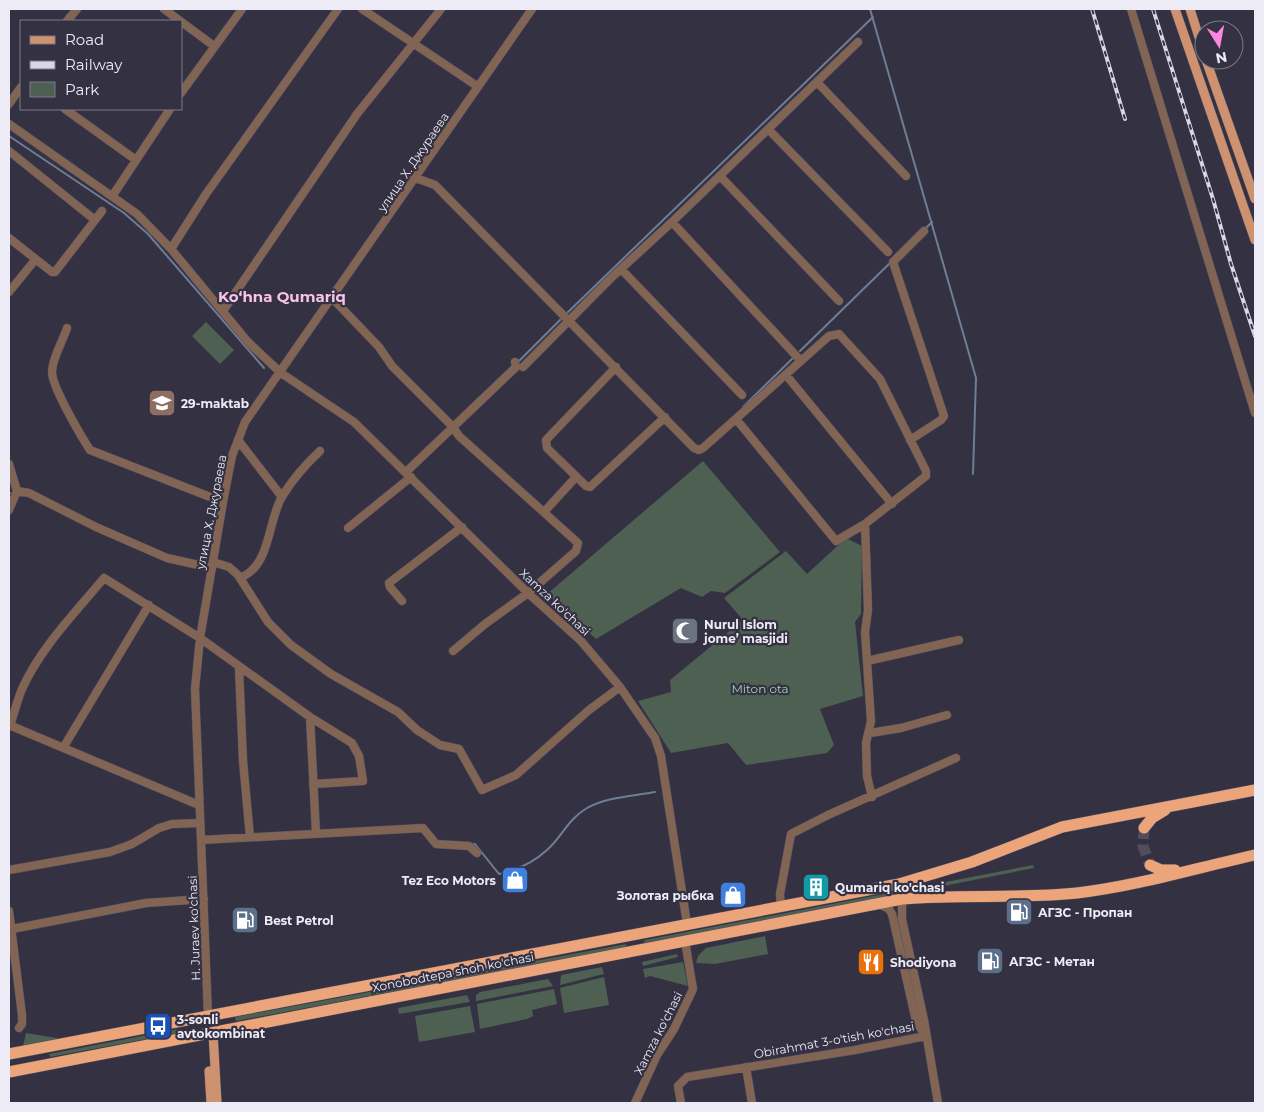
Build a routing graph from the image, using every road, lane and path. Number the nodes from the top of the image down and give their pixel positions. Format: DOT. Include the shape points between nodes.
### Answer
graph roads {
  1 [pos="76,9"];
  2 [pos="164,9"];
  3 [pos="242,9"];
  4 [pos="338,9"];
  5 [pos="362,9"];
  6 [pos="441,9"];
  7 [pos="532,9"];
  8 [pos="1131,9"];
  9 [pos="1176,9"];
  10 [pos="1190,9"];
  11 [pos="68,20"];
  12 [pos="179,20"];
  13 [pos="182,22"];
  14 [pos="1194,22"];
  15 [pos="412,42"];
  16 [pos="858,42"];
  17 [pos="214,46"];
  18 [pos="1210,70"];
  19 [pos="817,82"];
  20 [pos="477,86"];
  21 [pos="20,88"];
  22 [pos="182,92"];
  23 [pos="9,104"];
  24 [pos="66,110"];
  25 [pos="169,110"];
  26 [pos="9,124"];
  27 [pos="768,128"];
  28 [pos="9,151"];
  29 [pos="136,160"];
  30 [pos="720,176"];
  31 [pos="906,176"];
  32 [pos="416,178"];
  33 [pos="113,195"];
  34 [pos="1255,199"];
  35 [pos="102,211"];
  36 [pos="95,220"];
  37 [pos="672,222"];
  38 [pos="924,231"];
  39 [pos="9,238"];
  40 [pos="1255,240"];
  41 [pos="170,249"];
  42 [pos="888,252"];
  43 [pos="36,260"];
  44 [pos="621,269"];
  45 [pos="9,292"];
  46 [pos="333,299"];
  47 [pos="839,301"];
  48 [pos="223,311"];
  49 [pos="570,321"];
  50 [pos="67,328"];
  51 [pos="801,361"];
  52 [pos="515,362"];
  53 [pos="523,367"];
  54 [pos="616,367"];
  55 [pos="280,373"];
  56 [pos="786,375"];
  57 [pos="742,394"];
  58 [pos="1255,413"];
  59 [pos="665,417"];
  60 [pos="736,419"];
  61 [pos="452,427"];
  62 [pos="238,440"];
  63 [pos="910,440"];
  64 [pos="320,451"];
  65 [pos="9,464"];
  66 [pos="409,474"];
  67 [pos="576,477"];
  68 [pos="17,491"];
  69 [pos="282,497"];
  70 [pos="223,502"];
  71 [pos="892,504"];
  72 [pos="9,510"];
  73 [pos="544,512"];
  74 [pos="865,524"];
  75 [pos="348,528"];
  76 [pos="462,528"];
  77 [pos="213,565"];
  78 [pos="240,578"];
  79 [pos="528,593"];
  80 [pos="402,602"];
  81 [pos="149,605"];
  82 [pos="200,638"];
  83 [pos="959,640"];
  84 [pos="453,651"];
  85 [pos="867,660"];
  86 [pos="239,668"];
  87 [pos="620,687"];
  88 [pos="947,715"];
  89 [pos="310,717"];
  90 [pos="10,726"];
  91 [pos="870,733"];
  92 [pos="62,748"];
  93 [pos="956,758"];
  94 [pos="313,784"];
  95 [pos="1255,790"];
  96 [pos="872,797"];
  97 [pos="1181,804"];
  98 [pos="199,805"];
  99 [pos="200,823"];
  100 [pos="1144,828"];
  101 [pos="316,833"];
  102 [pos="250,837"];
  103 [pos="201,840"];
  104 [pos="477,853"];
  105 [pos="1255,855"];
  106 [pos="1150,865"];
  107 [pos="1204,866"];
  108 [pos="9,870"];
  109 [pos="204,898"];
  110 [pos="902,899"];
  111 [pos="876,904"];
  112 [pos="781,906"];
  113 [pos="9,911"];
  114 [pos="687,924"];
  115 [pos="12,929"];
  116 [pos="639,934"];
  117 [pos="685,941"];
  118 [pos="642,949"];
  119 [pos="208,1016"];
  120 [pos="18,1028"];
  121 [pos="210,1033"];
  122 [pos="926,1036"];
  123 [pos="30,1050"];
  124 [pos="9,1054"];
  125 [pos="746,1067"];
  126 [pos="34,1068"];
  127 [pos="9,1072"];
  128 [pos="211,1103"];
  129 [pos="217,1103"];
  130 [pos="635,1103"];
  131 [pos="681,1103"];
  132 [pos="752,1103"];
  133 [pos="938,1103"];
  1 -- 11 [label="street"];
  2 -- 12 [label="street"];
  3 -- 17 [label="street"];
  4 -- 41 [label="street"];
  5 -- 15 [label="street"];
  6 -- 15 [label="street"];
  7 -- 20 [label="street, улица Х. Джураева"];
  8 -- 58 [label="street"];
  9 -- 40 [label="main road"];
  10 -- 14 [label="main road"];
  13 -- 17 [label="street"];
  15 -- 20 [label="street"];
  15 -- 48 [label="street" via="357,114"];
  16 -- 19 [label="street"];
  17 -- 22 [label="street"];
  18 -- 34 [label="main road"];
  19 -- 27 [label="street"];
  19 -- 31 [label="street"];
  20 -- 32 [label="street, улица Х. Джураева"];
  21 -- 23 [label="street"];
  24 -- 29 [label="street"];
  25 -- 29 [label="street"];
  26 -- 33 [label="street, Xamza ko'chasi" via="89,182"];
  27 -- 30 [label="street"];
  27 -- 42 [label="street"];
  28 -- 36 [label="street"];
  29 -- 33 [label="street"];
  30 -- 37 [label="street"];
  30 -- 47 [label="street"];
  32 -- 46 [label="street, улица Х. Джураева"];
  32 -- 49 [label="street" via="435,185"];
  33 -- 41 [label="street, Xamza ko'chasi" via="137,214"];
  35 -- 36 [label="street"];
  36 -- 43 [label="street" via="58,270 52,272"];
  37 -- 44 [label="street"];
  37 -- 51 [label="street"];
  38 -- 63 [label="street" via="893,262 944,416"];
  39 -- 43 [label="street"];
  41 -- 48 [label="street, Xamza ko'chasi"];
  43 -- 45 [label="street"];
  44 -- 49 [label="street"];
  44 -- 57 [label="street"];
  46 -- 55 [label="street, улица Х. Джураева"];
  46 -- 61 [label="street"];
  48 -- 55 [label="street, Xamza ko'chasi" via="248,342"];
  49 -- 53 [label="street"];
  49 -- 54 [label="street"];
  50 -- 70 [label="street" via="53,366 53,378 90,450"];
  51 -- 56 [label="street"];
  51 -- 63 [label="street" via="830,336 843,336 880,379"];
  52 -- 61 [label="street" via="516,367"];
  54 -- 59 [label="street"];
  54 -- 67 [label="street" via="546,440 547,448"];
  55 -- 62 [label="street, улица Х. Джураева" via="245,422"];
  55 -- 66 [label="street, Xamza ko'chasi" via="354,422"];
  56 -- 60 [label="street"];
  56 -- 71 [label="street"];
  59 -- 60 [label="street" via="699,450"];
  59 -- 67 [label="street" via="594,485 586,486"];
  60 -- 74 [label="street" via="833,539 840,540"];
  61 -- 66 [label="street"];
  61 -- 73 [label="street"];
  62 -- 69 [label="street"];
  62 -- 70 [label="street, улица Х. Джураева"];
  63 -- 71 [label="street" via="926,476"];
  64 -- 69 [label="street" via="305,465"];
  65 -- 68 [label="street"];
  66 -- 75 [label="street"];
  66 -- 76 [label="street, Xamza ko'chasi"];
  67 -- 73 [label="street"];
  68 -- 72 [label="street"];
  68 -- 77 [label="street" via="29,492 96,527 167,558"];
  69 -- 78 [label="street" via="257,567"];
  70 -- 77 [label="street, улица Х. Джураева"];
  71 -- 74 [label="street"];
  73 -- 79 [label="street" via="578,543 578,547"];
  74 -- 85 [label="street"];
  76 -- 79 [label="street, Xamza ko'chasi"];
  76 -- 80 [label="street" via="389,583"];
  77 -- 78 [label="street" via="229,567"];
  77 -- 82 [label="street, улица Х. Джураева"];
  78 -- 87 [label="street" via="279,634 331,674 398,712 440,745 459,749 482,790 516,775"];
  79 -- 84 [label="street"];
  79 -- 87 [label="street, Xamza ko'chasi" via="581,641"];
  81 -- 82 [label="street"];
  81 -- 90 [label="street" via="104,578 37,662 22,690"];
  81 -- 92 [label="street"];
  82 -- 86 [label="street"];
  82 -- 98 [label="street, улица Х. Джураева" via="195,689"];
  83 -- 85 [label="street"];
  85 -- 91 [label="street"];
  86 -- 89 [label="street"];
  86 -- 102 [label="street"];
  87 -- 114 [label="street, Xamza ko'chasi" via="656,738"];
  88 -- 91 [label="street"];
  89 -- 94 [label="street"];
  89 -- 94 [label="street" via="352,743 359,756 363,780"];
  90 -- 92 [label="street"];
  91 -- 96 [label="street" via="866,743 867,776"];
  92 -- 98 [label="street"];
  93 -- 96 [label="street"];
  94 -- 101 [label="street"];
  95 -- 97 [label="highway"];
  96 -- 112 [label="street" via="791,834 780,894"];
  97 -- 100 [label="highway" via="1156,815"];
  97 -- 112 [label="highway, Xonobodtepa shoh ko'chasi" via="1062,827 972,862 899,884"];
  98 -- 99 [label="street, улица Х. Джураева"];
  99 -- 103 [label="street, улица Х. Джураева"];
  99 -- 108 [label="street" via="159,828 110,852"];
  101 -- 102 [label="street"];
  101 -- 104 [label="street" via="423,828 436,844 469,846"];
  102 -- 103 [label="street"];
  103 -- 109 [label="street, H. Juraev ko'chasi"];
  105 -- 107 [label="highway"];
  106 -- 107 [label="highway" via="1165,871"];
  107 -- 110 [label="highway, Xonobodtepa shoh ko'chasi" via="1078,893"];
  109 -- 115 [label="street" via="146,903"];
  109 -- 119 [label="street, H. Juraev ko'chasi"];
  110 -- 111 [label="highway, Xonobodtepa shoh ko'chasi"];
  110 -- 122 [label="street, Obirahmat 3-o'tish ko'chasi" via="902,919"];
  111 -- 117 [label="highway, Xonobodtepa shoh ko'chasi"];
  111 -- 122 [label="street, Obirahmat 3-o'tish ko'chasi" via="884,905 892,914 916,1021"];
  112 -- 114 [label="highway, Xonobodtepa shoh ko'chasi"];
  113 -- 115 [label="street"];
  114 -- 116 [label="highway, Xonobodtepa shoh ko'chasi"];
  115 -- 120 [label="street" via="22,1015 22,1024"];
  116 -- 118 [label="highway" via="636,943"];
  116 -- 119 [label="highway, Xonobodtepa shoh ko'chasi"];
  117 -- 118 [label="highway, Xonobodtepa shoh ko'chasi"];
  117 -- 130 [label="street, Xamza ko'chasi" via="692,989"];
  118 -- 121 [label="highway, Xonobodtepa shoh ko'chasi"];
  119 -- 121 [label="highway"];
  119 -- 123 [label="highway, Xonobodtepa shoh ko'chasi"];
  121 -- 126 [label="highway, Xonobodtepa shoh ko'chasi"];
  121 -- 128 [label="main road"];
  121 -- 129 [label="main road"];
  122 -- 125 [label="street, Obirahmat 3-o'tish ko'chasi"];
  122 -- 133 [label="street, Obirahmat 3-o'tish ko'chasi"];
  123 -- 124 [label="highway, Xonobodtepa shoh ko'chasi"];
  123 -- 126 [label="highway" via="38,1058"];
  125 -- 131 [label="street, Obirahmat 3-o'tish ko'chasi" via="687,1077 678,1086"];
  125 -- 132 [label="street, Obirahmat 3-o'tish ko'chasi"];
  126 -- 127 [label="highway, Xonobodtepa shoh ko'chasi"];
}
